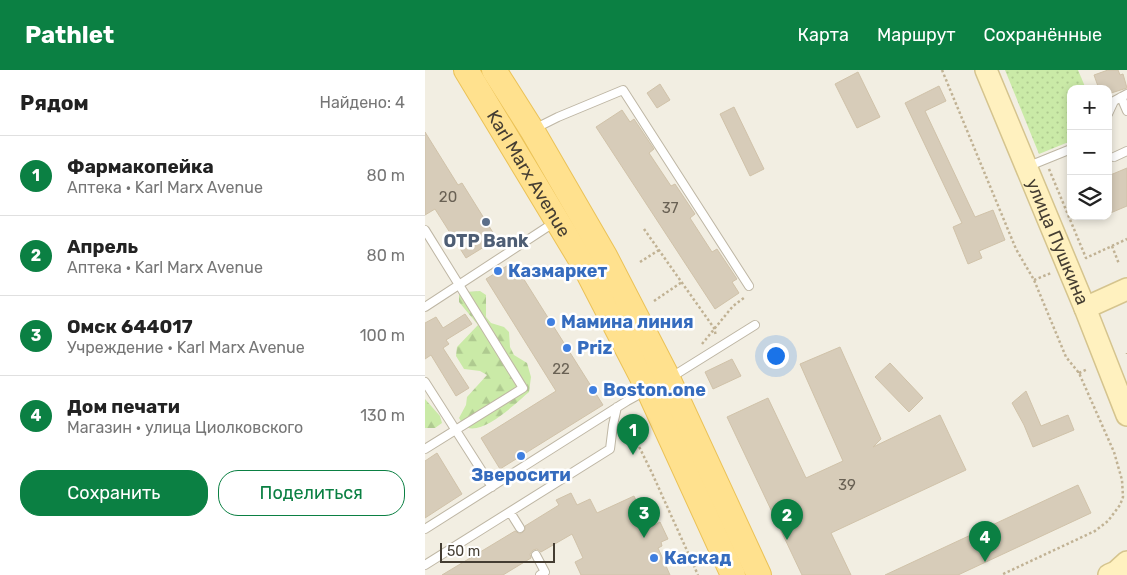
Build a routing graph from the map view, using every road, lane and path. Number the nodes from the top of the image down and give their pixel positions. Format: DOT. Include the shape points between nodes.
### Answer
graph roads {
  1 [pos="466,70"];
  2 [pos="494,70"];
  3 [pos="942,70"];
  4 [pos="986,70"];
  5 [pos="1124,96"];
  6 [pos="1112,105"];
  7 [pos="1127,111"];
  8 [pos="531,130"];
  9 [pos="1067,151"];
  10 [pos="1127,151"];
  11 [pos="1114,157"];
  12 [pos="1027,167"];
  13 [pos="567,214"];
  14 [pos="643,229"];
  15 [pos="425,230"];
  16 [pos="1127,239"];
  17 [pos="1112,246"];
  18 [pos="659,250"];
  19 [pos="1086,258"];
  20 [pos="640,262"];
  21 [pos="1119,264"];
  22 [pos="1053,272"];
  23 [pos="1034,280"];
  24 [pos="682,282"];
  25 [pos="459,285"];
  26 [pos="749,286"];
  27 [pos="1127,289"];
  28 [pos="654,301"];
  29 [pos="425,307"];
  30 [pos="1085,308"];
  31 [pos="755,325"];
  32 [pos="714,328"];
  33 [pos="697,350"];
  34 [pos="1088,369"];
  35 [pos="1079,373"];
  36 [pos="425,382"];
  37 [pos="659,384"];
  38 [pos="618,407"];
  39 [pos="1127,415"];
  40 [pos="455,430"];
  41 [pos="425,449"];
  42 [pos="492,487"];
  43 [pos="510,512"];
  44 [pos="520,528"];
  45 [pos="425,529"];
  46 [pos="536,555"];
  47 [pos="1127,562"];
  48 [pos="425,565"];
  49 [pos="540,575"];
  50 [pos="698,575"];
  51 [pos="733,575"];
  52 [pos="759,575"];
  53 [pos="1001,575"];
  54 [pos="1109,575"];
  1 -- 13 [label="main road, Karl Marx Avenue"];
  2 -- 8 [label="main road, Karl Marx Avenue"];
  3 -- 23 [label="path" via="1016,249"];
  4 -- 12 [label="street, улица Пушкина"];
  5 -- 6 [label="lane"];
  5 -- 7 [label="lane"];
  8 -- 13 [label="main road, Karl Marx Avenue"];
  8 -- 26 [label="lane" via="623,90"];
  9 -- 12 [label="lane"];
  10 -- 11 [label="lane"];
  12 -- 30 [label="street, улица Пушкина"];
  13 -- 25 [label="lane"];
  13 -- 37 [label="main road, Karl Marx Avenue"];
  14 -- 18 [label="path"];
  15 -- 25 [label="lane"];
  16 -- 17 [label="path"];
  17 -- 19 [label="path"];
  17 -- 21 [label="path"];
  18 -- 20 [label="path"];
  18 -- 24 [label="path"];
  22 -- 23 [label="path"];
  23 -- 35 [label="path" via="1067,357"];
  24 -- 28 [label="path"];
  24 -- 32 [label="path"];
  25 -- 29 [label="lane"];
  25 -- 40 [label="lane" via="523,388"];
  26 -- 32 [label="path" via="751,292 733,306"];
  27 -- 30 [label="street"];
  30 -- 39 [label="street, улица Пушкина"];
  31 -- 37 [label="lane"];
  32 -- 33 [label="path"];
  34 -- 35 [label="path"];
  35 -- 53 [label="path" via="1114,452 1122,480 1121,505 1095,531"];
  36 -- 40 [label="lane"];
  37 -- 38 [label="lane"];
  37 -- 51 [label="main road, Karl Marx Avenue"];
  37 -- 52 [label="main road, Karl Marx Avenue"];
  38 -- 42 [label="lane"];
  38 -- 43 [label="lane" via="610,449"];
  38 -- 50 [label="path"];
  40 -- 41 [label="lane"];
  40 -- 42 [label="lane"];
  42 -- 45 [label="lane"];
  43 -- 44 [label="lane"];
  43 -- 48 [label="lane"];
  46 -- 49 [label="lane" via="545,572"];
  47 -- 54 [label="street"];
}
